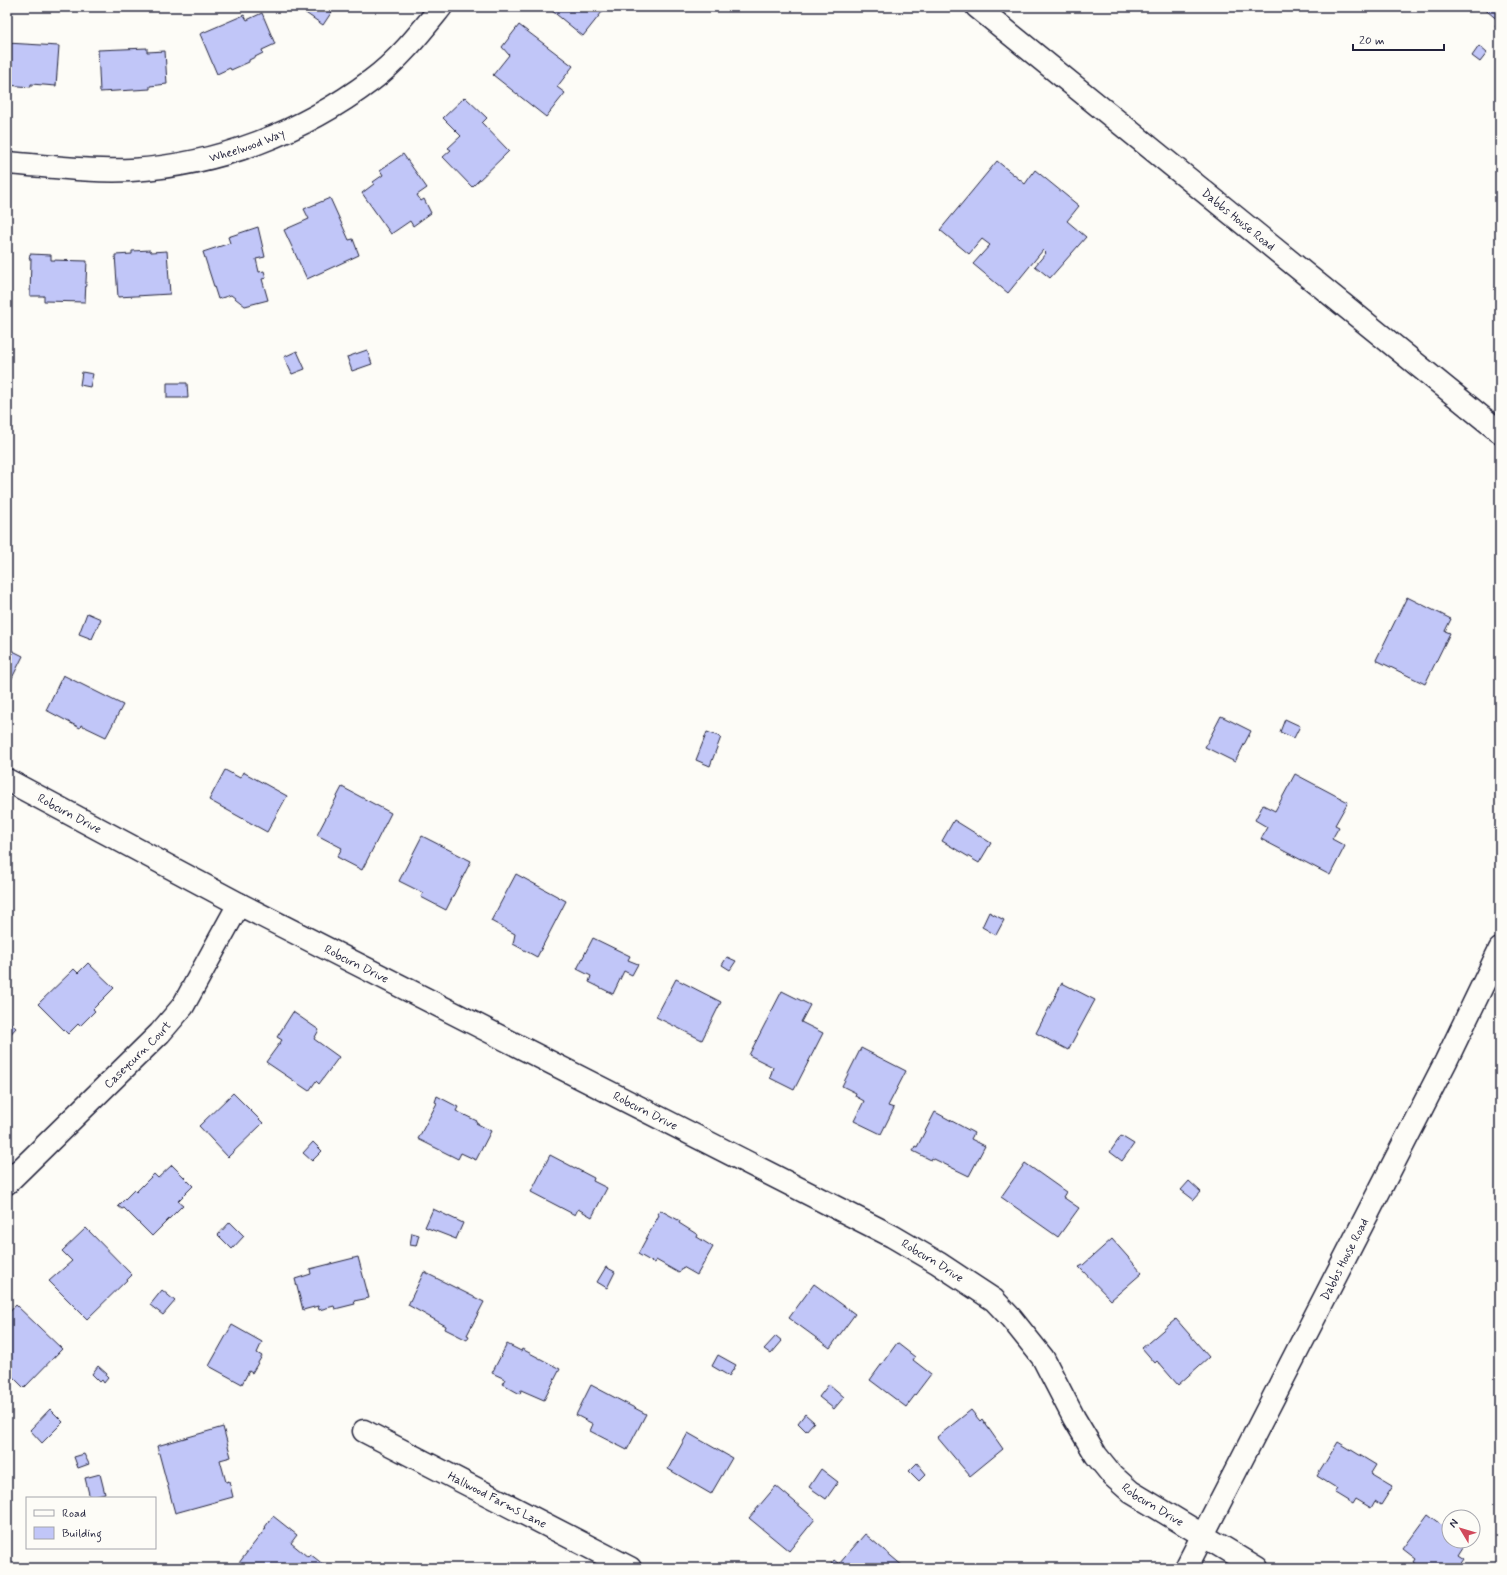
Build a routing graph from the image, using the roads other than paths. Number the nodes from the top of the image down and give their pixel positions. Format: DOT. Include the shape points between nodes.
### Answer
graph roads {
  1 [pos="441,7"];
  2 [pos="977,7"];
  3 [pos="7,163"];
  4 [pos="1500,432"];
  5 [pos="7,780"];
  6 [pos="239,904"];
  7 [pos="1500,949"];
  8 [pos="7,1183"];
  9 [pos="364,1432"];
  10 [pos="1202,1536"];
  11 [pos="630,1568"];
  12 [pos="1186,1568"];
  13 [pos="1257,1568"];
  1 -- 3 [label="street, Wheelwood Way" via="410,45 373,80 322,112 272,137 228,154 173,167 130,170 98,171"];
  2 -- 4 [label="street, Dabbs House Road"];
  5 -- 6 [label="street, Robcurn Drive"];
  6 -- 8 [label="street, Caseycurn Court" via="183,1006 160,1033"];
  6 -- 10 [label="street, Robcurn Drive" via="892,1236 938,1263 994,1300 1011,1318 1043,1358 1096,1455 1113,1476 1131,1492"];
  7 -- 10 [label="street, Dabbs House Road" via="1446,1061"];
  9 -- 11 [label="street, Hallwood Farms Lane"];
  10 -- 12 [label="street, Dabbs House Road"];
  10 -- 13 [label="street, Robcurn Drive"];
}
